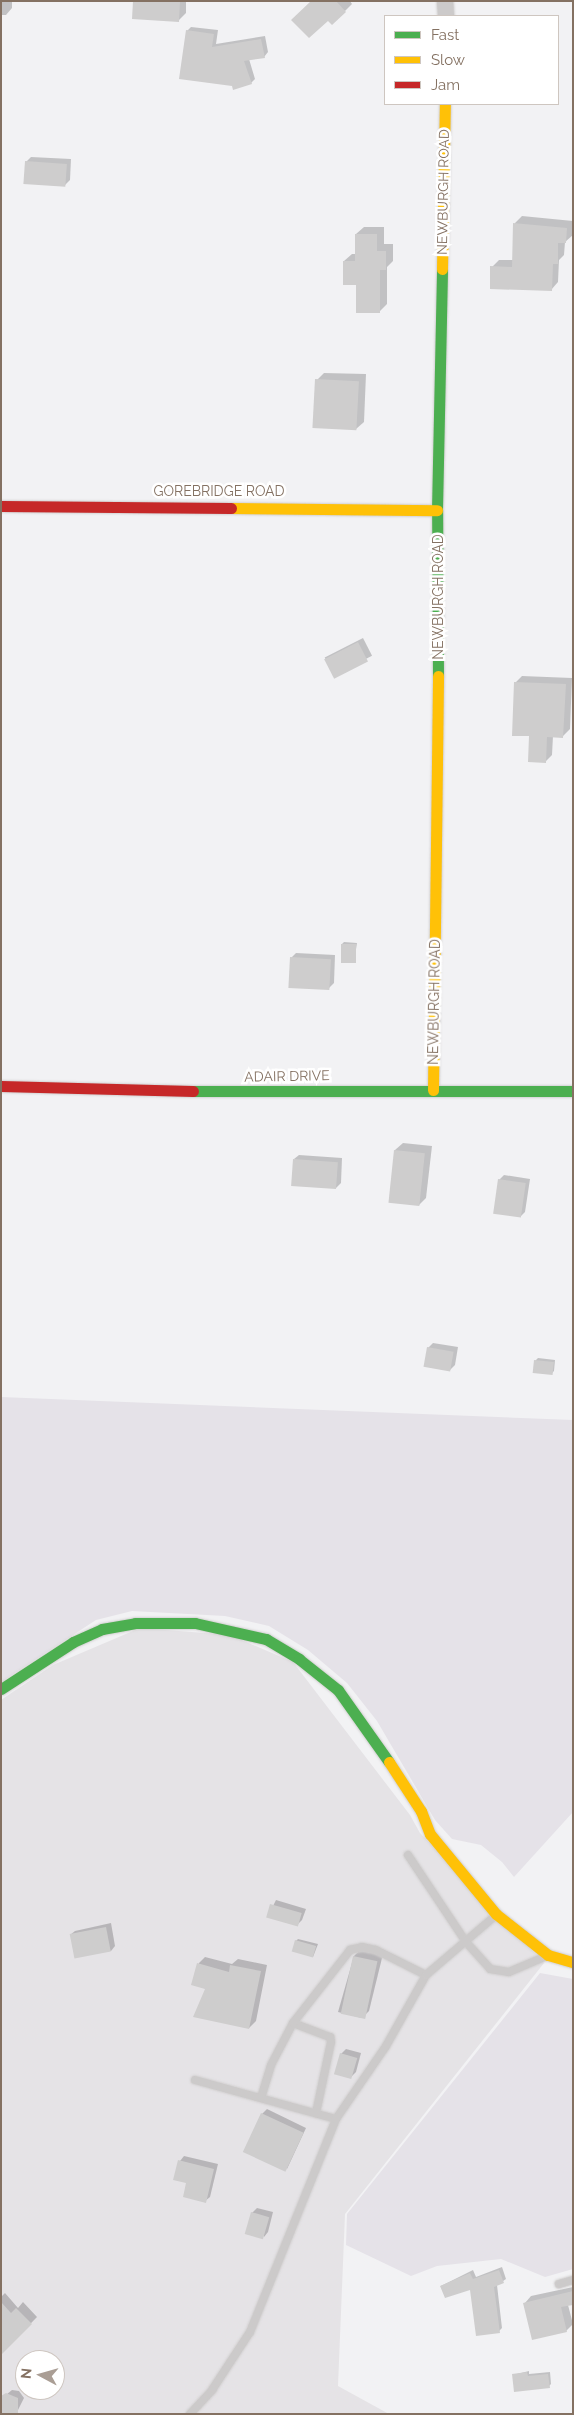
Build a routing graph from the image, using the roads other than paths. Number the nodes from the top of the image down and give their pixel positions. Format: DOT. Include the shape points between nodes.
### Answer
graph roads {
  1 [pos="445,1"];
  2 [pos="446,15"];
  3 [pos="445,105"];
  4 [pos="1,506"];
  5 [pos="437,510"];
  6 [pos="1,1086"];
  7 [pos="433,1090"];
  8 [pos="573,1091"];
  9 [pos="1,1689"];
  10 [pos="408,1855"];
  11 [pos="496,1914"];
  12 [pos="466,1942"];
  13 [pos="548,1955"];
  14 [pos="573,1962"];
  15 [pos="426,1976"];
  16 [pos="293,2023"];
  17 [pos="195,2080"];
  18 [pos="261,2098"];
  19 [pos="316,2113"];
  20 [pos="336,2119"];
  21 [pos="573,2280"];
  22 [pos="559,2284"];
  23 [pos="190,2414"];
  1 -- 2 [label="street"];
  3 -- 5 [label="street, NEWBURGH ROAD"];
  4 -- 5 [label="street, GOREBRIDGE ROAD"];
  5 -- 7 [label="street, NEWBURGH ROAD" via="439,617"];
  6 -- 7 [label="street, ADAIR DRIVE" via="212,1092"];
  7 -- 8 [label="street, ADAIR DRIVE"];
  9 -- 11 [label="street" via="73,1642 102,1629 135,1623 195,1623 266,1639 299,1658 338,1690 422,1811 430,1834"];
  10 -- 12 [label="lane"];
  11 -- 12 [label="lane"];
  11 -- 13 [label="street"];
  12 -- 13 [label="lane" via="490,1968 500,1971 509,1972"];
  12 -- 15 [label="lane"];
  13 -- 14 [label="street"];
  15 -- 16 [label="lane" via="376,1950 362,1947 350,1950"];
  15 -- 20 [label="lane" via="386,2046"];
  16 -- 18 [label="lane" via="271,2065"];
  16 -- 19 [label="lane" via="330,2037 332,2042"];
  17 -- 18 [label="lane"];
  18 -- 19 [label="lane"];
  19 -- 20 [label="lane"];
  20 -- 23 [label="lane" via="250,2332 212,2390"];
  21 -- 22 [label="lane"];
}
